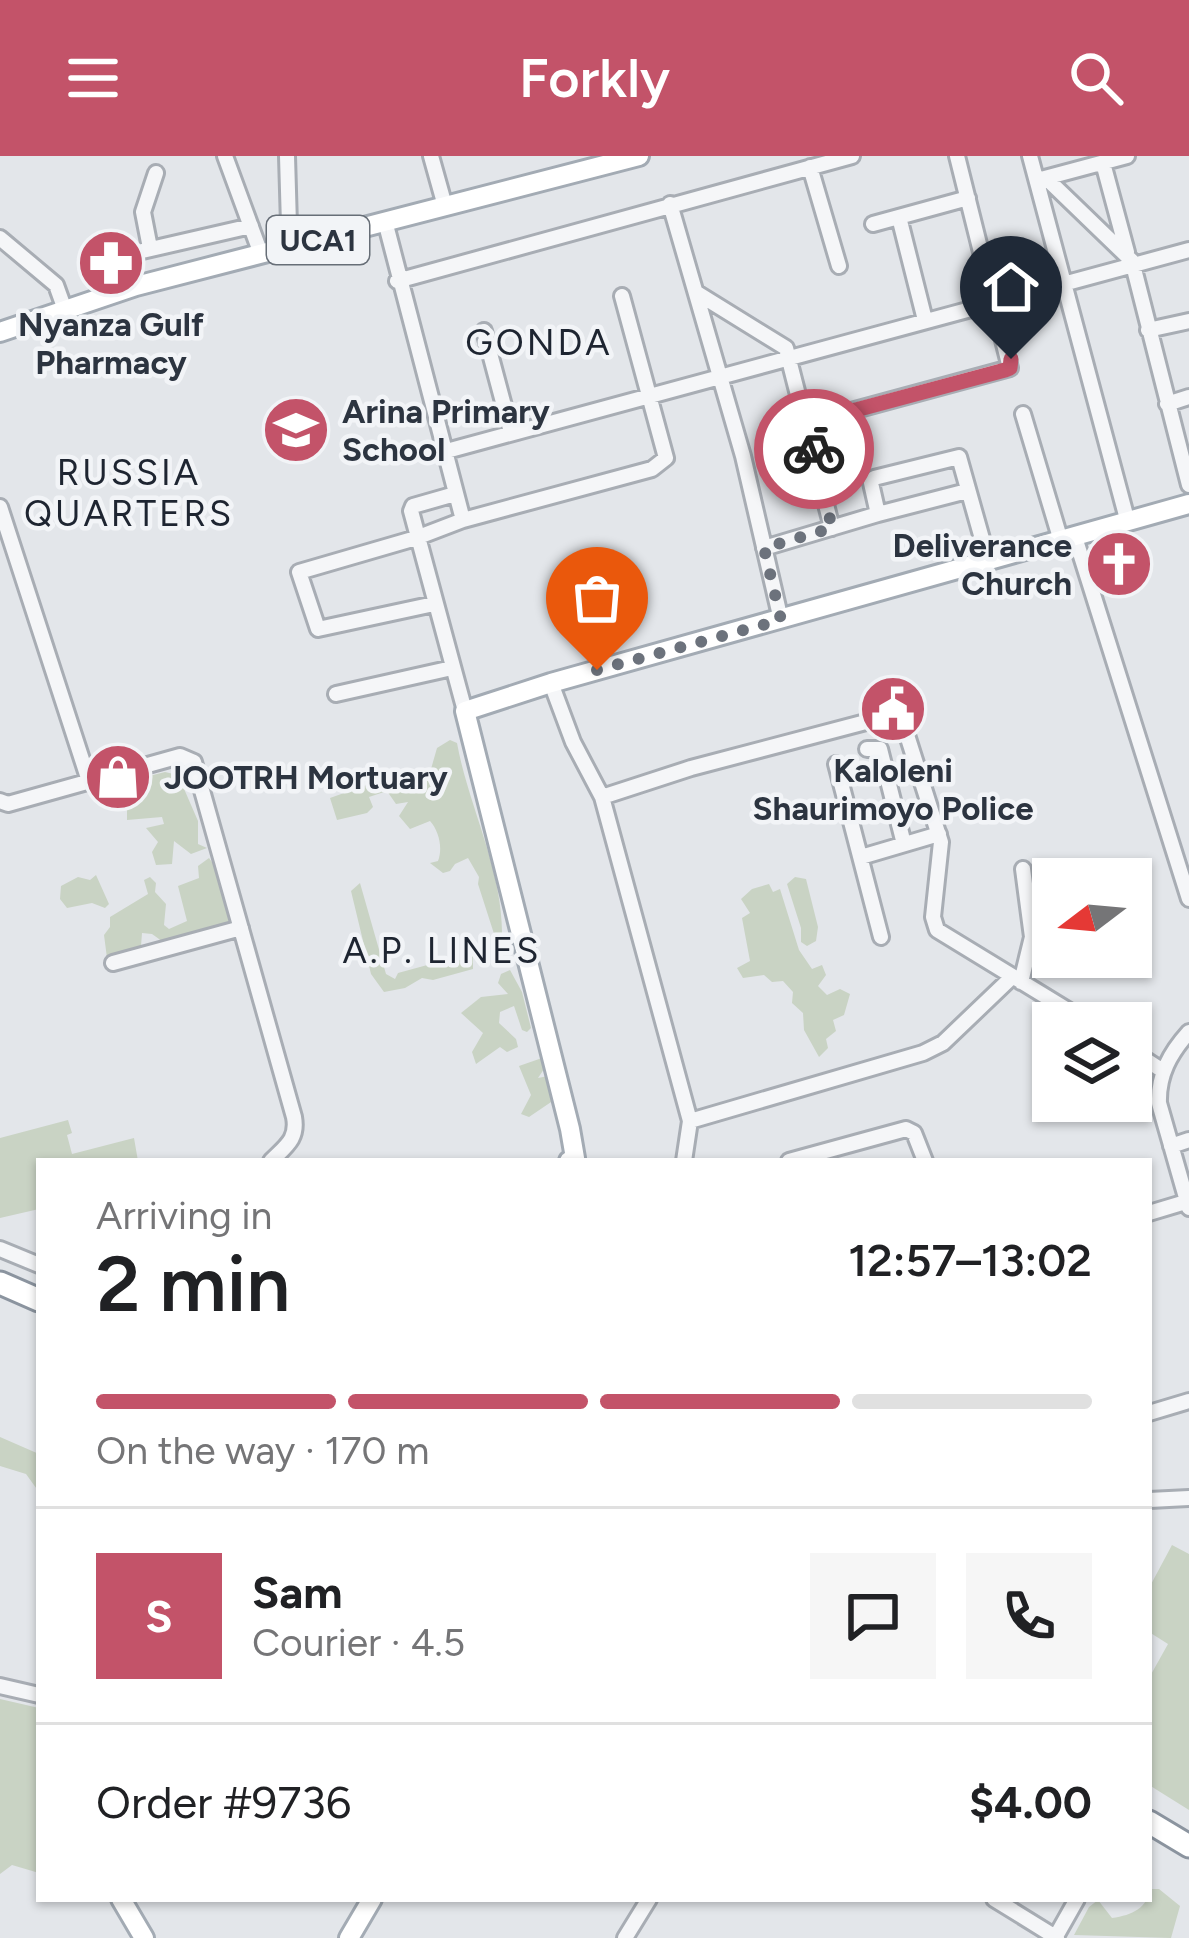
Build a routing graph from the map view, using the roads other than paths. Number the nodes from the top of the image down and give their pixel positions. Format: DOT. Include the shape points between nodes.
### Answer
graph roads {
  1 [pos="225,156"];
  2 [pos="287,156"];
  3 [pos="430,156"];
  4 [pos="639,156"];
  5 [pos="852,156"];
  6 [pos="957,156"];
  7 [pos="1030,156"];
  8 [pos="1126,156"];
  9 [pos="1103,163"];
  10 [pos="810,166"];
  11 [pos="156,173"];
  12 [pos="1041,179"];
  13 [pos="968,198"];
  14 [pos="670,204"];
  15 [pos="445,206"];
  16 [pos="899,217"];
  17 [pos="385,221"];
  18 [pos="873,224"];
  19 [pos="251,226"];
  20 [pos="0,238"];
  21 [pos="296,246"];
  22 [pos="150,248"];
  23 [pos="1189,250"];
  24 [pos="261,254"];
  25 [pos="116,257"];
  26 [pos="1130,259"];
  27 [pos="838,266"];
  28 [pos="398,281"];
  29 [pos="1062,285"];
  30 [pos="697,293"];
  31 [pos="622,296"];
  32 [pos="995,304"];
  33 [pos="65,310"];
  34 [pos="925,320"];
  35 [pos="1189,321"];
  36 [pos="1148,330"];
  37 [pos="0,332"];
  38 [pos="484,332"];
  39 [pos="790,356"];
  40 [pos="721,374"];
  41 [pos="650,395"];
  42 [pos="1189,398"];
  43 [pos="1167,404"];
  44 [pos="1023,414"];
  45 [pos="807,423"];
  46 [pos="511,432"];
  47 [pos="1184,450"];
  48 [pos="443,452"];
  49 [pos="1189,485"];
  50 [pos="967,491"];
  51 [pos="454,494"];
  52 [pos="1189,503"];
  53 [pos="0,507"];
  54 [pos="878,514"];
  55 [pos="1127,519"];
  56 [pos="463,520"];
  57 [pos="832,528"];
  58 [pos="416,538"];
  59 [pos="1068,539"];
  60 [pos="764,548"];
  61 [pos="988,560"];
  62 [pos="434,604"];
  63 [pos="781,620"];
  64 [pos="452,668"];
  65 [pos="551,682"];
  66 [pos="336,694"];
  67 [pos="464,711"];
  68 [pos="867,749"];
  69 [pos="836,764"];
  70 [pos="89,781"];
  71 [pos="602,797"];
  72 [pos="0,801"];
  73 [pos="939,834"];
  74 [pos="904,844"];
  75 [pos="861,857"];
  76 [pos="1023,869"];
  77 [pos="1189,898"];
  78 [pos="241,928"];
  79 [pos="881,938"];
  80 [pos="113,963"];
  81 [pos="1017,980"];
  82 [pos="1054,1002"];
  83 [pos="1189,1032"];
  84 [pos="1152,1064"];
  85 [pos="1163,1071"];
  86 [pos="690,1121"];
  87 [pos="1189,1140"];
  88 [pos="1171,1146"];
  89 [pos="274,1158"];
  90 [pos="574,1158"];
  91 [pos="684,1158"];
  92 [pos="801,1158"];
  93 [pos="924,1158"];
  94 [pos="1188,1204"];
  95 [pos="1152,1212"];
  96 [pos="3,1250"];
  97 [pos="36,1263"];
  98 [pos="0,1268"];
  99 [pos="0,1283"];
  100 [pos="0,1294"];
  101 [pos="36,1299"];
  102 [pos="36,1310"];
  103 [pos="1189,1401"];
  104 [pos="1152,1412"];
  105 [pos="1152,1492"];
  106 [pos="1189,1498"];
  107 [pos="1152,1500"];
  108 [pos="1168,1501"];
  109 [pos="0,1686"];
  110 [pos="36,1694"];
  111 [pos="1152,1813"];
  112 [pos="1152,1824"];
  113 [pos="1189,1834"];
  114 [pos="1189,1846"];
  115 [pos="123,1902"];
  116 [pos="370,1902"];
  117 [pos="647,1902"];
  118 [pos="999,1902"];
  119 [pos="1075,1902"];
  120 [pos="144,1938"];
  121 [pos="349,1938"];
  122 [pos="625,1938"];
  123 [pos="1056,1938"];
  1 -- 19 [label="street"];
  2 -- 21 [label="street"];
  3 -- 15 [label="street"];
  4 -- 15 [label="main road, UCA1"];
  5 -- 10 [label="street"];
  6 -- 13 [label="street"];
  7 -- 12 [label="street"];
  8 -- 9 [label="street"];
  9 -- 12 [label="street"];
  9 -- 26 [label="street"];
  10 -- 14 [label="street"];
  10 -- 27 [label="street"];
  11 -- 22 [label="street" via="143,212"];
  12 -- 26 [label="street"];
  12 -- 29 [label="street"];
  13 -- 16 [label="street"];
  13 -- 32 [label="street"];
  14 -- 28 [label="street"];
  14 -- 30 [label="street"];
  15 -- 17 [label="main road, UCA1"];
  16 -- 18 [label="street"];
  16 -- 34 [label="street"];
  17 -- 21 [label="main road, UCA1"];
  17 -- 28 [label="street"];
  19 -- 22 [label="street"];
  19 -- 24 [label="street"];
  20 -- 33 [label="street" via="56,285"];
  21 -- 24 [label="main road, UCA1"];
  22 -- 25 [label="street"];
  23 -- 26 [label="street"];
  24 -- 33 [label="main road, UCA1"];
  26 -- 29 [label="street"];
  26 -- 36 [label="street"];
  28 -- 48 [label="street"];
  29 -- 32 [label="street"];
  29 -- 55 [label="street"];
  30 -- 39 [label="street"];
  30 -- 40 [label="street"];
  31 -- 41 [label="street"];
  32 -- 34 [label="street"];
  32 -- 45 [label="street" via="1010,368"];
  33 -- 37 [label="main road, UCA1"];
  34 -- 39 [label="street"];
  35 -- 36 [label="street"];
  36 -- 43 [label="street"];
  38 -- 46 [label="street"];
  39 -- 40 [label="street"];
  39 -- 45 [label="street"];
  40 -- 41 [label="street"];
  40 -- 60 [label="street"];
  41 -- 46 [label="street"];
  41 -- 56 [label="street" via="662,464"];
  42 -- 43 [label="street"];
  43 -- 47 [label="street"];
  44 -- 59 [label="street"];
  45 -- 57 [label="street"];
  46 -- 48 [label="street"];
  47 -- 49 [label="street"];
  48 -- 51 [label="street"];
  50 -- 54 [label="street"];
  50 -- 54 [label="street" via="955,456 874,478"];
  50 -- 61 [label="street"];
  51 -- 56 [label="street"];
  51 -- 58 [label="street" via="413,506"];
  52 -- 55 [label="main road"];
  53 -- 70 [label="street"];
  54 -- 57 [label="street"];
  55 -- 59 [label="main road"];
  56 -- 58 [label="street"];
  57 -- 60 [label="street"];
  58 -- 62 [label="street"];
  58 -- 62 [label="street" via="299,574 322,630"];
  59 -- 61 [label="main road"];
  59 -- 77 [label="street"];
  60 -- 63 [label="street"];
  61 -- 63 [label="main road"];
  62 -- 64 [label="street"];
  63 -- 65 [label="main road"];
  64 -- 66 [label="street"];
  64 -- 67 [label="street"];
  65 -- 67 [label="main road"];
  65 -- 71 [label="street"];
  67 -- 90 [label="main road"];
  68 -- 74 [label="street" via="880,749"];
  69 -- 75 [label="street"];
  70 -- 72 [label="street"];
  70 -- 78 [label="street" via="189,757"];
  71 -- 73 [label="street" via="900,713"];
  71 -- 86 [label="street"];
  73 -- 74 [label="street"];
  73 -- 81 [label="street" via="934,924"];
  74 -- 75 [label="street"];
  75 -- 79 [label="street"];
  76 -- 81 [label="street" via="1032,938"];
  78 -- 80 [label="street"];
  78 -- 89 [label="street" via="295,1125"];
  81 -- 82 [label="street"];
  81 -- 86 [label="street" via="923,1053"];
  83 -- 85 [label="street"];
  84 -- 85 [label="street"];
  85 -- 88 [label="street" via="1159,1103"];
  86 -- 91 [label="street"];
  87 -- 88 [label="street"];
  88 -- 94 [label="street"];
  92 -- 93 [label="street" via="906,1129"];
  94 -- 95 [label="street"];
  96 -- 97 [label="street"];
  96 -- 98 [label="street"];
  99 -- 101 [label="highway"];
  100 -- 102 [label="highway"];
  103 -- 104 [label="street"];
  105 -- 108 [label="street"];
  106 -- 108 [label="street"];
  107 -- 108 [label="street"];
  109 -- 110 [label="street"];
  111 -- 113 [label="highway"];
  112 -- 114 [label="highway"];
  115 -- 120 [label="main road"];
  116 -- 121 [label="main road"];
  117 -- 122 [label="street"];
  118 -- 123 [label="street"];
  119 -- 123 [label="street"];
}
